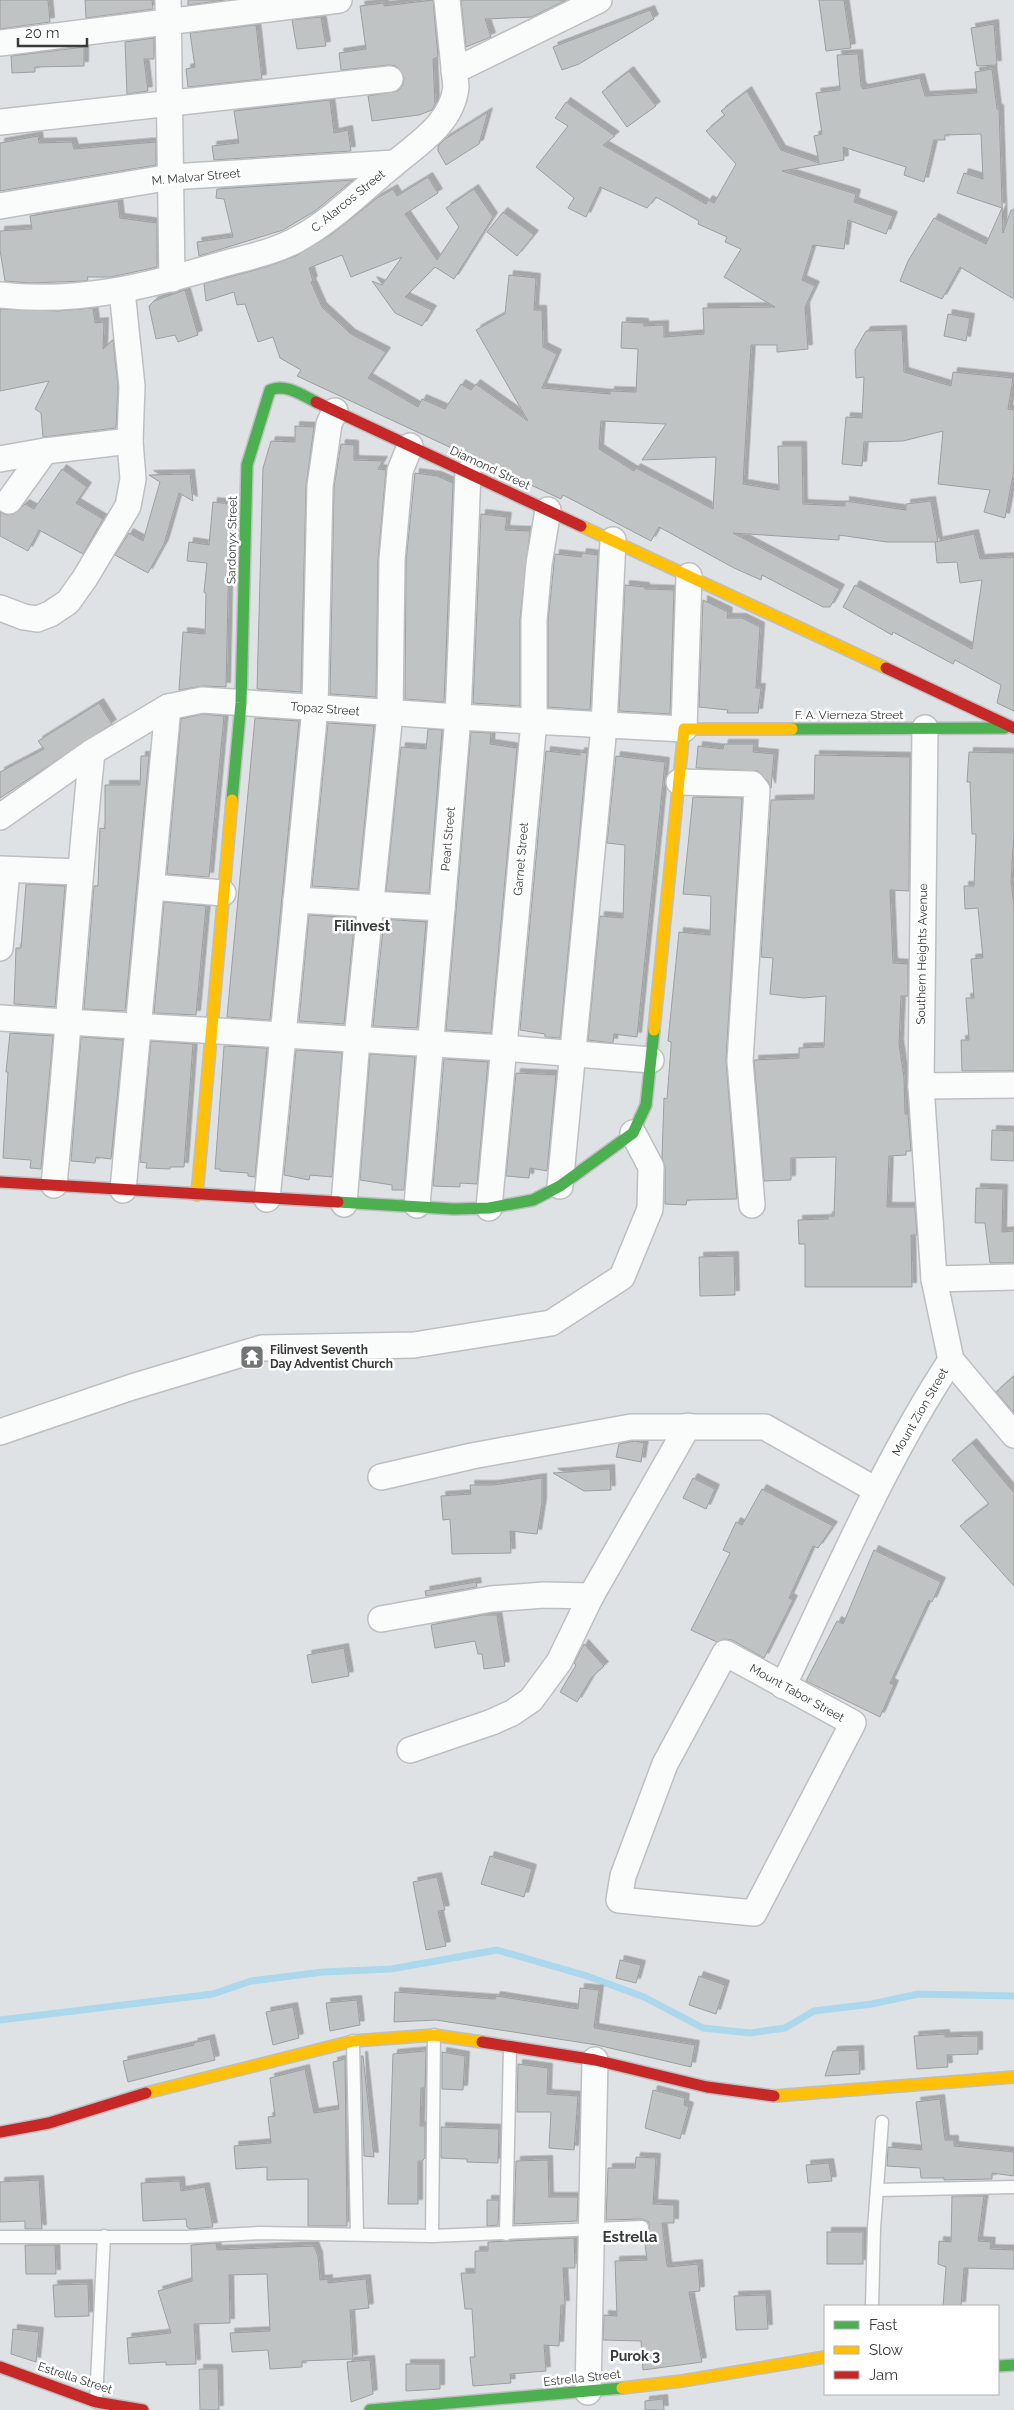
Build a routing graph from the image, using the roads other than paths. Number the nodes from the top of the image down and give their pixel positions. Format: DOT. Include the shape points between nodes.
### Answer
graph roads {
  1 [pos="339,0"];
  2 [pos="447,0"];
  3 [pos="599,0"];
  4 [pos="168,11"];
  5 [pos="0,44"];
  6 [pos="454,71"];
  7 [pos="390,79"];
  8 [pos="171,102"];
  9 [pos="0,122"];
  10 [pos="394,164"];
  11 [pos="171,177"];
  12 [pos="0,206"];
  13 [pos="172,279"];
  14 [pos="122,291"];
  15 [pos="0,295"];
  16 [pos="277,387"];
  17 [pos="335,411"];
  18 [pos="130,441"];
  19 [pos="410,446"];
  20 [pos="45,451"];
  21 [pos="0,459"];
  22 [pos="468,473"];
  23 [pos="9,501"];
  24 [pos="548,510"];
  25 [pos="612,540"];
  26 [pos="689,576"];
  27 [pos="0,608"];
  28 [pos="241,703"];
  29 [pos="168,707"];
  30 [pos="314,708"];
  31 [pos="390,713"];
  32 [pos="458,717"];
  33 [pos="534,721"];
  34 [pos="604,726"];
  35 [pos="684,728"];
  36 [pos="925,728"];
  37 [pos="1014,728"];
  38 [pos="92,752"];
  39 [pos="679,782"];
  40 [pos="0,816"];
  41 [pos="3,869"];
  42 [pos="79,872"];
  43 [pos="152,887"];
  44 [pos="223,893"];
  45 [pos="296,900"];
  46 [pos="371,904"];
  47 [pos="442,908"];
  48 [pos="0,948"];
  49 [pos="0,1018"];
  50 [pos="70,1021"];
  51 [pos="139,1025"];
  52 [pos="210,1029"];
  53 [pos="283,1034"];
  54 [pos="357,1039"];
  55 [pos="431,1043"];
  56 [pos="503,1048"];
  57 [pos="572,1055"];
  58 [pos="652,1060"];
  59 [pos="1014,1085"];
  60 [pos="921,1086"];
  61 [pos="633,1133"];
  62 [pos="0,1182"];
  63 [pos="54,1186"];
  64 [pos="560,1186"];
  65 [pos="123,1190"];
  66 [pos="197,1195"];
  67 [pos="267,1199"];
  68 [pos="344,1204"];
  69 [pos="417,1205"];
  70 [pos="752,1205"];
  71 [pos="489,1208"];
  72 [pos="1014,1277"];
  73 [pos="934,1279"];
  74 [pos="950,1360"];
  75 [pos="688,1426"];
  76 [pos="0,1432"];
  77 [pos="1014,1435"];
  78 [pos="381,1477"];
  79 [pos="876,1490"];
  80 [pos="591,1596"];
  81 [pos="381,1619"];
  82 [pos="783,1686"];
  83 [pos="410,1750"];
  84 [pos="434,2035"];
  85 [pos="353,2041"];
  86 [pos="510,2048"];
  87 [pos="595,2060"];
  88 [pos="1014,2077"];
  89 [pos="882,2122"];
  90 [pos="0,2132"];
  91 [pos="1014,2187"];
  92 [pos="877,2190"];
  93 [pos="642,2228"];
  94 [pos="591,2230"];
  95 [pos="357,2234"];
  96 [pos="506,2234"];
  97 [pos="104,2236"];
  98 [pos="432,2236"];
  99 [pos="0,2237"];
  100 [pos="872,2305"];
  101 [pos="824,2357"];
  102 [pos="1014,2365"];
  103 [pos="999,2366"];
  104 [pos="0,2367"];
  105 [pos="588,2392"];
  106 [pos="96,2402"];
  107 [pos="143,2410"];
  108 [pos="370,2410"];
  1 -- 4 [label="street"];
  2 -- 6 [label="street, C. Alarcos Street"];
  3 -- 6 [label="street"];
  4 -- 5 [label="street"];
  4 -- 8 [label="street"];
  6 -- 10 [label="street, C. Alarcos Street" via="455,94 449,111 430,134"];
  7 -- 8 [label="street"];
  8 -- 9 [label="street"];
  8 -- 11 [label="street"];
  10 -- 11 [label="street, M. Malvar Street"];
  10 -- 13 [label="street, C. Alarcos Street" via="298,240"];
  11 -- 12 [label="street, M. Malvar Street"];
  11 -- 13 [label="street"];
  13 -- 14 [label="street, C. Alarcos Street"];
  14 -- 15 [label="street, C. Alarcos Street" via="55,297"];
  14 -- 18 [label="street" via="132,386"];
  16 -- 17 [label="street, Diamond Street"];
  16 -- 28 [label="street, Sardonyx Street" via="270,390 247,464"];
  17 -- 19 [label="street, Diamond Street"];
  17 -- 30 [label="street" via="329,424 320,486"];
  18 -- 20 [label="street"];
  18 -- 27 [label="street" via="133,479 128,506 68,602 37,619"];
  19 -- 22 [label="street, Diamond Street"];
  19 -- 31 [label="street" via="400,471 392,560"];
  20 -- 21 [label="street"];
  20 -- 23 [label="street"];
  22 -- 24 [label="street, Diamond Street"];
  22 -- 32 [label="street, Pearl Street"];
  24 -- 25 [label="street, Diamond Street"];
  24 -- 33 [label="street, Garnet Street" via="534,620"];
  25 -- 26 [label="street, Diamond Street"];
  25 -- 34 [label="street"];
  26 -- 35 [label="street"];
  26 -- 37 [label="street, Diamond Street"];
  28 -- 29 [label="street, Topaz Street" via="202,700"];
  28 -- 30 [label="street, Topaz Street"];
  28 -- 44 [label="street, Sardonyx Street"];
  29 -- 38 [label="street, Topaz Street"];
  29 -- 43 [label="street"];
  30 -- 31 [label="street, Topaz Street"];
  30 -- 45 [label="street"];
  31 -- 32 [label="street, Topaz Street"];
  31 -- 46 [label="street"];
  32 -- 33 [label="street, Topaz Street"];
  32 -- 47 [label="street, Pearl Street"];
  33 -- 34 [label="street, Topaz Street"];
  33 -- 56 [label="street, Garnet Street"];
  34 -- 35 [label="street, Topaz Street"];
  34 -- 57 [label="street"];
  35 -- 36 [label="street, F. A. Vierneza Street"];
  35 -- 39 [label="street"];
  36 -- 37 [label="street, F. A. Vierneza Street"];
  36 -- 60 [label="street, Southern Heights Avenue"];
  38 -- 40 [label="street, Topaz Street"];
  38 -- 42 [label="street"];
  39 -- 58 [label="street"];
  39 -- 70 [label="street" via="752,784 757,790 740,1061"];
  41 -- 42 [label="street"];
  41 -- 48 [label="street"];
  42 -- 50 [label="street"];
  43 -- 44 [label="street"];
  43 -- 51 [label="street"];
  44 -- 52 [label="street, Sardonyx Street"];
  45 -- 46 [label="street"];
  45 -- 53 [label="street"];
  46 -- 47 [label="street"];
  46 -- 54 [label="street"];
  47 -- 55 [label="street, Pearl Street"];
  49 -- 50 [label="street"];
  50 -- 51 [label="street"];
  50 -- 63 [label="street"];
  51 -- 52 [label="street"];
  51 -- 65 [label="street"];
  52 -- 53 [label="street"];
  52 -- 66 [label="street, Sardonyx Street"];
  53 -- 54 [label="street"];
  53 -- 67 [label="street"];
  54 -- 55 [label="street"];
  54 -- 68 [label="street"];
  55 -- 56 [label="street"];
  55 -- 69 [label="street, Pearl Street"];
  56 -- 57 [label="street"];
  56 -- 71 [label="street, Garnet Street"];
  57 -- 58 [label="street"];
  57 -- 64 [label="street"];
  58 -- 61 [label="street" via="646,1105"];
  59 -- 60 [label="street"];
  60 -- 73 [label="street, Mount Zion Street"];
  61 -- 64 [label="street"];
  61 -- 76 [label="street" via="651,1167 650,1209 622,1277 551,1323 414,1345 262,1348 132,1387"];
  62 -- 63 [label="street"];
  63 -- 65 [label="street"];
  64 -- 71 [label="street" via="533,1200"];
  65 -- 66 [label="street"];
  66 -- 67 [label="street"];
  67 -- 68 [label="street"];
  68 -- 69 [label="street"];
  69 -- 71 [label="street"];
  72 -- 73 [label="street"];
  73 -- 74 [label="street, Mount Zion Street"];
  74 -- 77 [label="street"];
  74 -- 79 [label="street, Mount Zion Street"];
  75 -- 78 [label="street" via="631,1427 472,1456"];
  75 -- 79 [label="street" via="764,1427"];
  75 -- 80 [label="street"];
  79 -- 82 [label="street, Mount Zion Street"];
  80 -- 81 [label="street" via="491,1599"];
  80 -- 83 [label="street" via="559,1662 531,1700 512,1714"];
  82 -- 82 [label="street, Mount Tabor Street" via="725,1653 665,1764 623,1876 619,1900 754,1913 853,1723"];
  84 -- 85 [label="street"];
  84 -- 86 [label="street"];
  84 -- 98 [label="lane"];
  85 -- 90 [label="street" via="143,2094 49,2123"];
  85 -- 95 [label="lane"];
  86 -- 87 [label="street"];
  86 -- 96 [label="lane"];
  87 -- 88 [label="street" via="707,2087 776,2096"];
  87 -- 94 [label="street"];
  89 -- 92 [label="lane"];
  91 -- 92 [label="lane"];
  92 -- 100 [label="lane"];
  93 -- 94 [label="lane"];
  94 -- 96 [label="lane"];
  94 -- 105 [label="street"];
  95 -- 97 [label="lane"];
  95 -- 98 [label="lane"];
  96 -- 98 [label="lane"];
  97 -- 99 [label="lane"];
  97 -- 106 [label="lane"];
  101 -- 105 [label="street, Estrella Street" via="682,2381"];
  102 -- 103 [label="street"];
  104 -- 106 [label="street, Estrella Street"];
  105 -- 108 [label="street, Estrella Street"];
  106 -- 107 [label="street, Estrella Street"];
}
